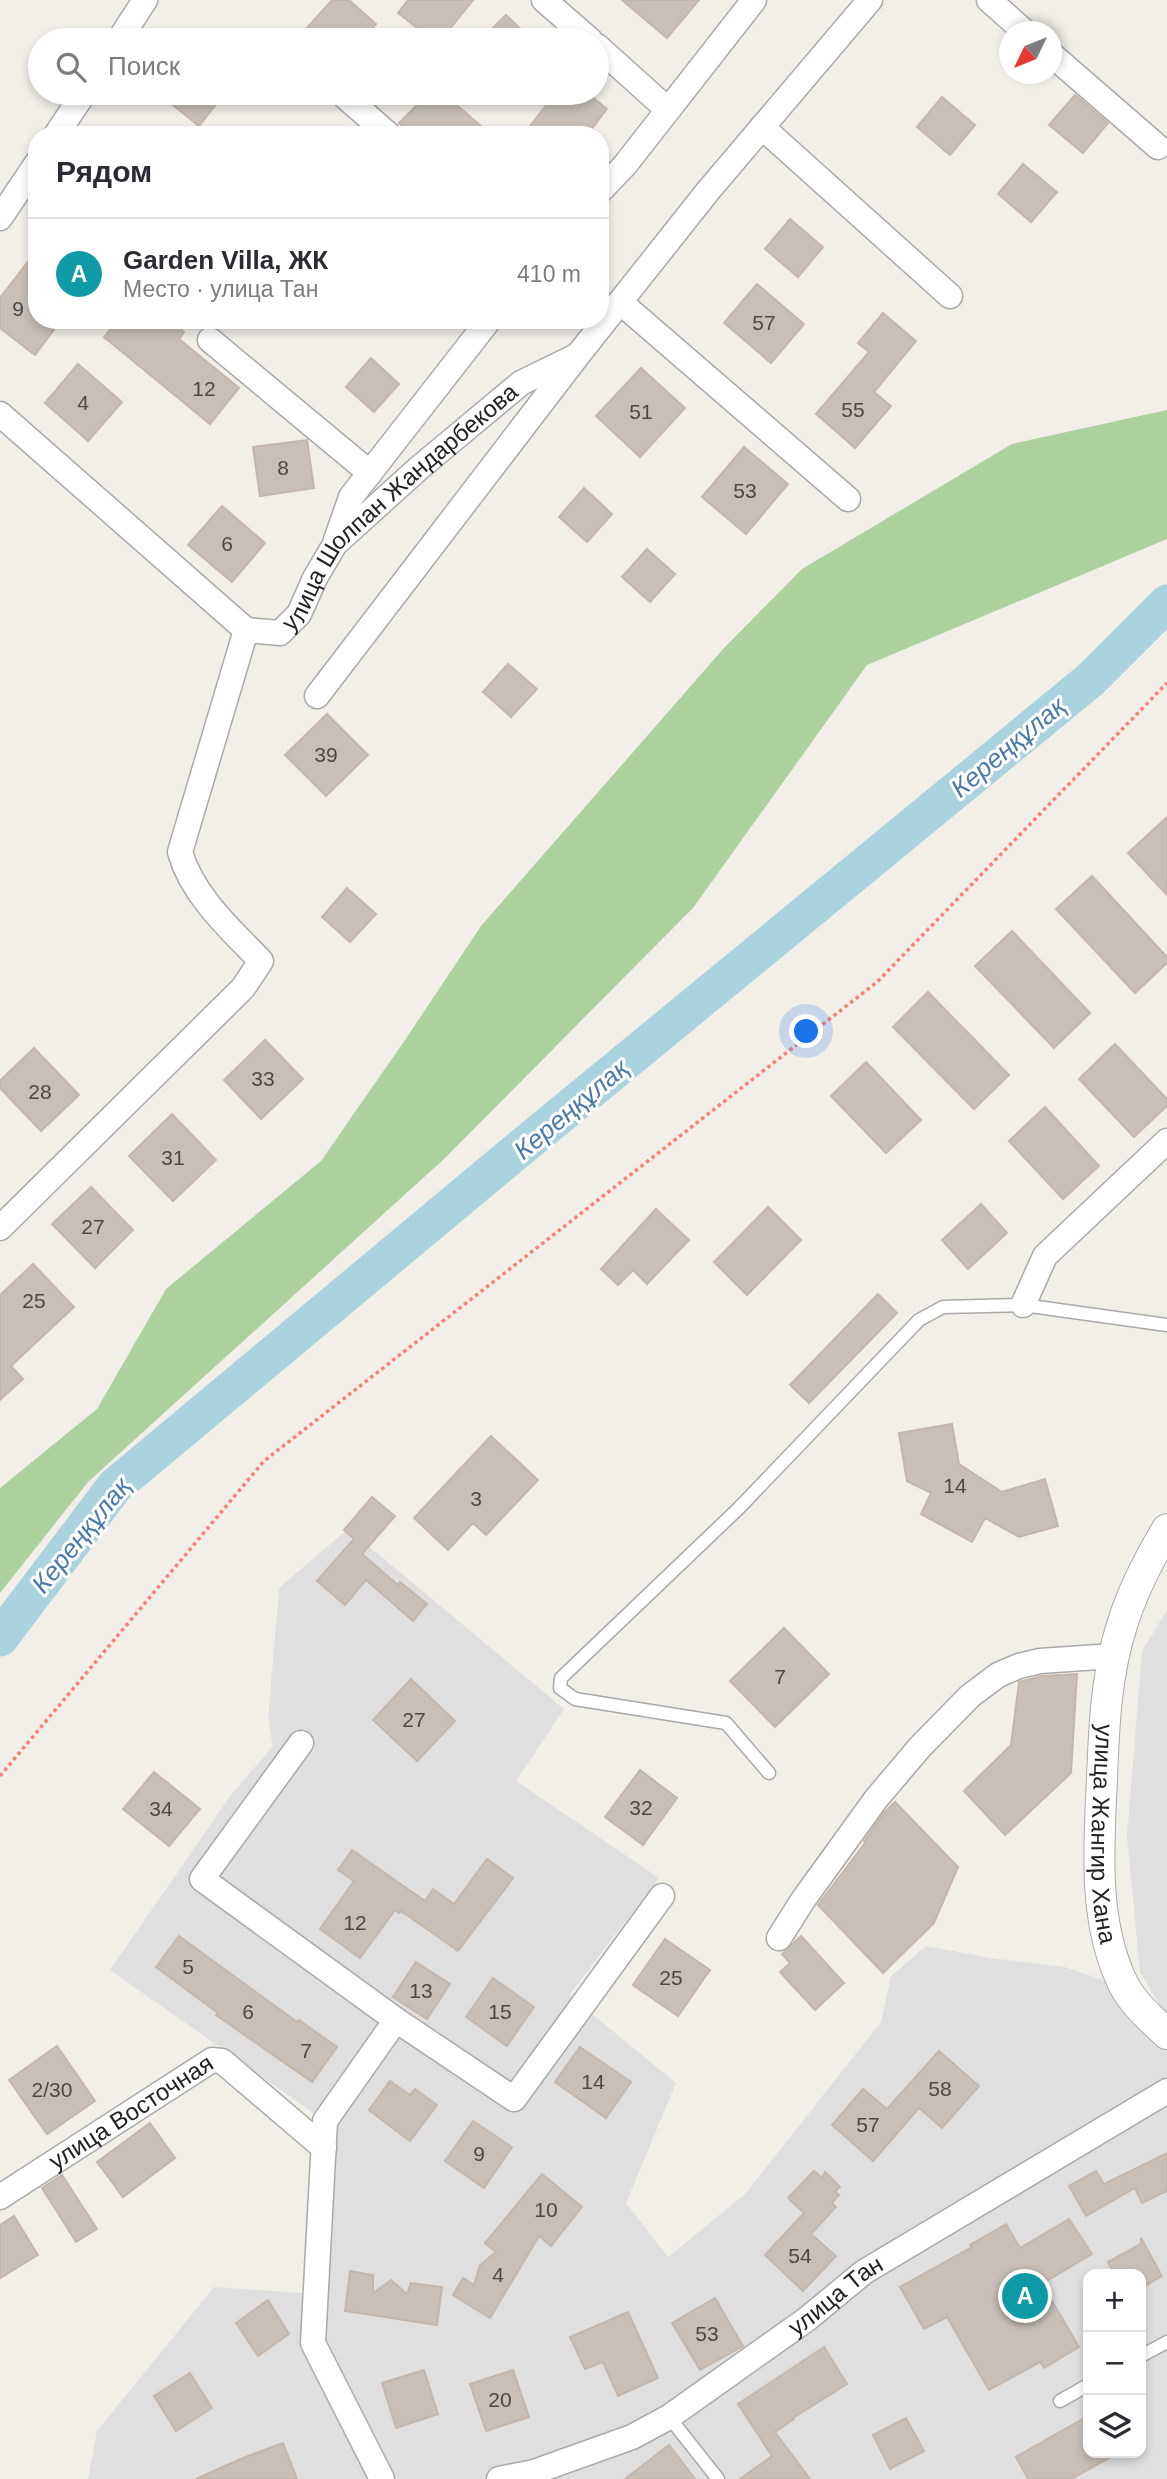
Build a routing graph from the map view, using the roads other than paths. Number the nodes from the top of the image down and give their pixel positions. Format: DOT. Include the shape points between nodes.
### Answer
graph roads {
  1 [pos="145,0"];
  2 [pos="544,0"];
  3 [pos="754,0"];
  4 [pos="870,0"];
  5 [pos="989,0"];
  6 [pos="1013,21"];
  7 [pos="127,28"];
  8 [pos="576,28"];
  9 [pos="609,58"];
  10 [pos="1062,64"];
  11 [pos="76,105"];
  12 [pos="355,105"];
  13 [pos="668,110"];
  14 [pos="61,126"];
  15 [pos="379,126"];
  16 [pos="762,127"];
  17 [pos="1158,147"];
  18 [pos="28,176"];
  19 [pos="609,182"];
  20 [pos="0,218"];
  21 [pos="950,296"];
  22 [pos="620,302"];
  23 [pos="609,316"];
  24 [pos="482,329"];
  25 [pos="599,329"];
  26 [pos="209,340"];
  27 [pos="578,355"];
  28 [pos="0,414"];
  29 [pos="370,472"];
  30 [pos="848,499"];
  31 [pos="335,544"];
  32 [pos="246,631"];
  33 [pos="317,695"];
  34 [pos="1167,1141"];
  35 [pos="0,1228"];
  36 [pos="1024,1305"];
  37 [pos="1167,1325"];
  38 [pos="1167,1529"];
  39 [pos="1113,1656"];
  40 [pos="301,1743"];
  41 [pos="769,1773"];
  42 [pos="662,1896"];
  43 [pos="779,1938"];
  44 [pos="396,2020"];
  45 [pos="1167,2034"];
  46 [pos="1167,2091"];
  47 [pos="324,2148"];
  48 [pos="0,2197"];
  49 [pos="1167,2342"];
  50 [pos="1146,2353"];
  51 [pos="1083,2388"];
  52 [pos="1060,2401"];
  53 [pos="668,2417"];
  54 [pos="534,2477"];
  55 [pos="382,2479"];
  56 [pos="499,2479"];
  57 [pos="718,2479"];
  1 -- 7 [label="street"];
  2 -- 8 [label="street"];
  3 -- 13 [label="street"];
  4 -- 16 [label="street"];
  5 -- 6 [label="street"];
  9 -- 13 [label="street"];
  10 -- 17 [label="street"];
  11 -- 14 [label="street"];
  12 -- 15 [label="street"];
  13 -- 19 [label="street"];
  16 -- 21 [label="street"];
  16 -- 22 [label="street"];
  18 -- 20 [label="street"];
  22 -- 23 [label="street"];
  22 -- 30 [label="street"];
  24 -- 29 [label="street"];
  25 -- 27 [label="street"];
  26 -- 29 [label="street"];
  27 -- 31 [label="street, улица Шолпан Жандарбекова" via="521,383"];
  27 -- 33 [label="street"];
  28 -- 32 [label="street"];
  29 -- 31 [label="street" via="351,497"];
  31 -- 32 [label="street, улица Шолпан Жандарбекова" via="299,614 281,633"];
  32 -- 35 [label="street, улица Шолпан Жандарбекова" via="180,852 185,870 205,899 261,961 243,988"];
  34 -- 36 [label="street" via="1045,1256"];
  36 -- 37 [label="lane"];
  36 -- 41 [label="lane" via="943,1307 919,1320 739,1508 561,1678 560,1688 575,1699 726,1723"];
  38 -- 39 [label="street, улица Жангир Хана" via="1139,1583"];
  39 -- 43 [label="street" via="1019,1666 970,1696 876,1799"];
  39 -- 45 [label="street, улица Жангир Хана" via="1107,1693 1100,1850 1103,1908 1120,1979 1133,2000"];
  40 -- 44 [label="street" via="202,1879"];
  42 -- 44 [label="street" via="514,2099"];
  44 -- 47 [label="street" via="325,2121"];
  46 -- 53 [label="street, улица Тан" via="864,2272 807,2319"];
  47 -- 48 [label="street, улица Восточная" via="222,2061 212,2060"];
  47 -- 55 [label="street" via="313,2343"];
  49 -- 50 [label="lane"];
  51 -- 52 [label="lane"];
  53 -- 54 [label="street, улица Тан" via="632,2437"];
  53 -- 57 [label="lane"];
  54 -- 56 [label="street, улица Тан"];
}
